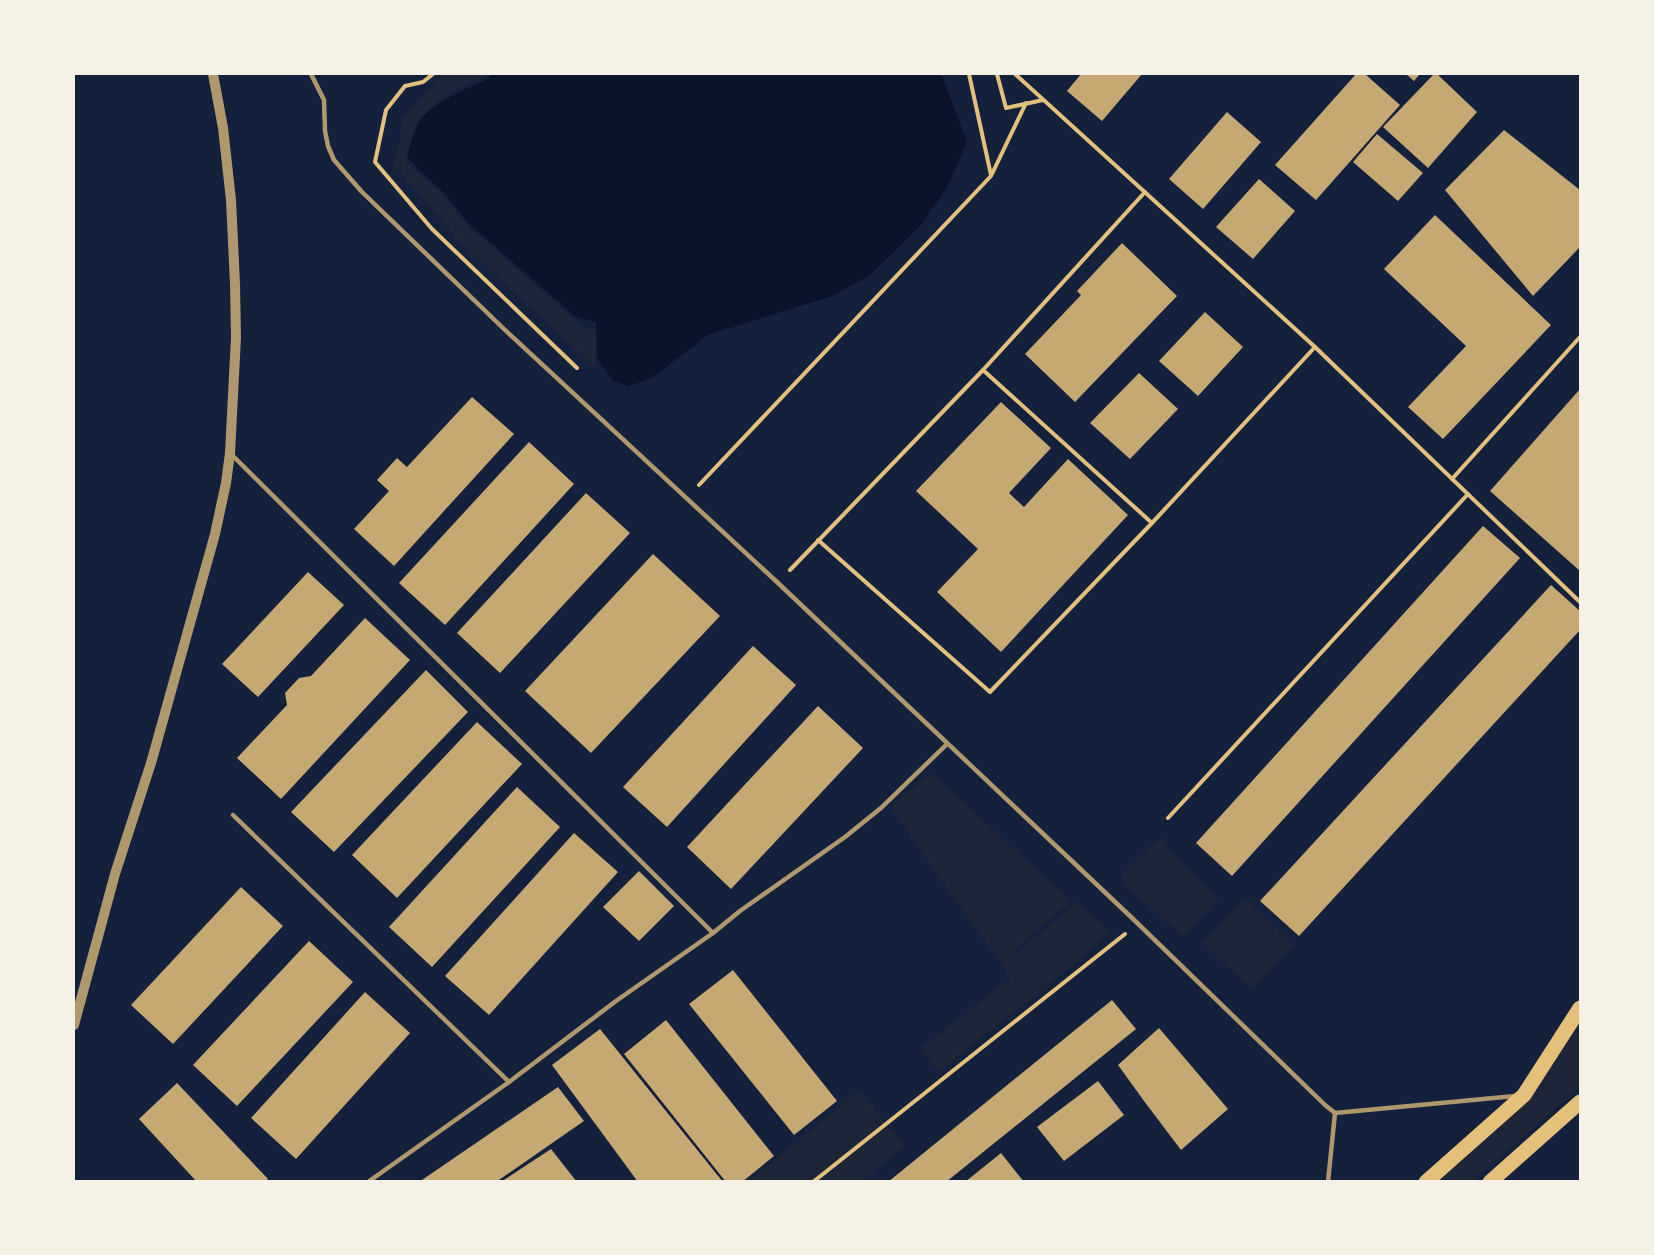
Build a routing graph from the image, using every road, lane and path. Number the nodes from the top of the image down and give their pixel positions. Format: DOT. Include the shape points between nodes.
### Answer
graph roads {
  1 [pos="213,74"];
  2 [pos="310,74"];
  3 [pos="433,74"];
  4 [pos="969,74"];
  5 [pos="997,74"];
  6 [pos="1016,74"];
  7 [pos="1044,100"];
  8 [pos="1026,103"];
  9 [pos="991,176"];
  10 [pos="1145,192"];
  11 [pos="1581,337"];
  12 [pos="1315,348"];
  13 [pos="579,370"];
  14 [pos="983,370"];
  15 [pos="230,453"];
  16 [pos="1452,479"];
  17 [pos="699,485"];
  18 [pos="1468,494"];
  19 [pos="1152,523"];
  20 [pos="818,540"];
  21 [pos="778,583"];
  22 [pos="1581,602"];
  23 [pos="947,744"];
  24 [pos="233,815"];
  25 [pos="1168,818"];
  26 [pos="1137,924"];
  27 [pos="713,933"];
  28 [pos="1581,1008"];
  29 [pos="74,1024"];
  30 [pos="509,1082"];
  31 [pos="1524,1095"];
  32 [pos="1581,1102"];
  33 [pos="1335,1113"];
  34 [pos="368,1182"];
  35 [pos="813,1182"];
  36 [pos="1328,1182"];
  37 [pos="1426,1182"];
  38 [pos="1490,1182"];
  1 -- 15 [label="street" via="231,200 236,338"];
  2 -- 21 [label="lane" via="324,100 325,131 334,160 362,192"];
  3 -- 13 [label="path" via="423,82 405,86 386,110 375,162 432,229"];
  4 -- 9 [label="path"];
  5 -- 8 [label="path" via="1006,108"];
  6 -- 7 [label="path"];
  7 -- 8 [label="path"];
  7 -- 10 [label="path"];
  8 -- 9 [label="path"];
  9 -- 17 [label="path"];
  10 -- 12 [label="path"];
  10 -- 14 [label="path"];
  11 -- 16 [label="path"];
  12 -- 16 [label="path"];
  12 -- 19 [label="path"];
  14 -- 19 [label="path"];
  14 -- 20 [label="path"];
  15 -- 27 [label="lane"];
  15 -- 29 [label="street" via="215,534"];
  16 -- 18 [label="path"];
  18 -- 22 [label="path"];
  18 -- 25 [label="path"];
  19 -- 20 [label="path" via="990,692"];
  20 -- 21 [label="path"];
  21 -- 23 [label="lane"];
  23 -- 26 [label="lane"];
  23 -- 27 [label="lane" via="881,808"];
  24 -- 30 [label="lane"];
  26 -- 33 [label="lane"];
  26 -- 35 [label="path"];
  27 -- 30 [label="lane"];
  28 -- 31 [label="main road"];
  30 -- 34 [label="lane"];
  31 -- 33 [label="lane"];
  31 -- 37 [label="main road"];
  32 -- 38 [label="main road"];
  33 -- 36 [label="lane"];
}
